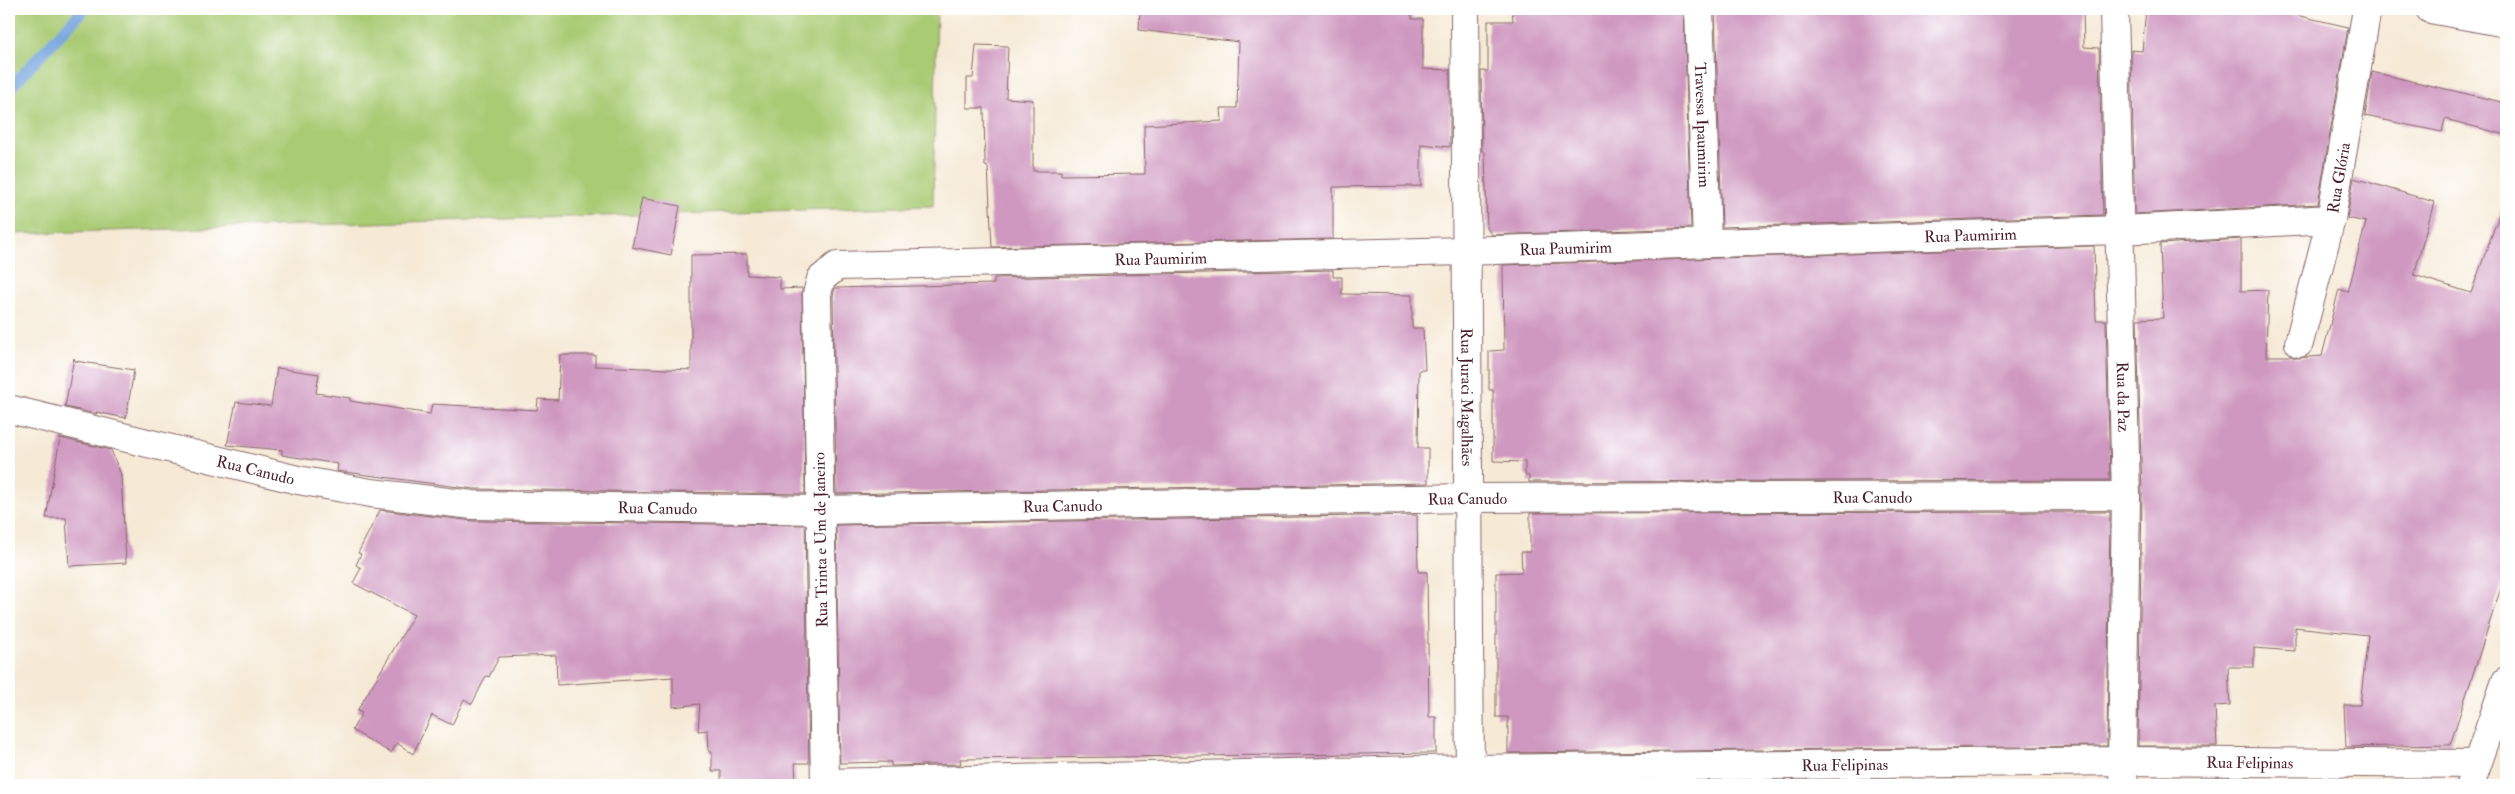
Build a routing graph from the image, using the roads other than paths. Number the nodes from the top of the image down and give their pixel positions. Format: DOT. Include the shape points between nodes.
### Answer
graph roads {
  1 [pos="1464,9"];
  2 [pos="1699,9"];
  3 [pos="2114,9"];
  4 [pos="2368,9"];
  5 [pos="2430,9"];
  6 [pos="2506,23"];
  7 [pos="2331,219"];
  8 [pos="2121,230"];
  9 [pos="1707,242"];
  10 [pos="1465,251"];
  11 [pos="817,294"];
  12 [pos="2299,343"];
  13 [pos="9,409"];
  14 [pos="2126,496"];
  15 [pos="1470,498"];
  16 [pos="819,510"];
  17 [pos="2505,691"];
  18 [pos="2123,773"];
  19 [pos="2473,774"];
  20 [pos="1470,777"];
  21 [pos="825,784"];
  1 -- 10 [label="street, Rua Juraci Magalhães"];
  2 -- 9 [label="street, Travessa Ipaumirim"];
  3 -- 8 [label="street, Rua da Paz"];
  4 -- 7 [label="street, Rua Glória"];
  5 -- 6 [label="street"];
  7 -- 8 [label="street, Rua Paumirim"];
  7 -- 12 [label="street, Rua Glória"];
  8 -- 9 [label="street, Rua Paumirim"];
  8 -- 14 [label="street, Rua da Paz"];
  9 -- 10 [label="street, Rua Paumirim"];
  10 -- 11 [label="street, Rua Paumirim" via="850,264 827,272 821,279"];
  10 -- 15 [label="street, Rua Juraci Magalhães"];
  11 -- 16 [label="street, Rua Trinta e Um de Janeiro"];
  13 -- 16 [label="street, Rua Canudo" via="298,480 371,493 473,505"];
  14 -- 15 [label="street, Rua Canudo"];
  14 -- 18 [label="street, Rua da Paz"];
  15 -- 16 [label="street, Rua Canudo"];
  15 -- 20 [label="street, Rua Juraci Magalhães"];
  16 -- 21 [label="street, Rua Trinta e Um de Janeiro"];
  17 -- 19 [label="street"];
  18 -- 19 [label="street, Rua Felipinas"];
  18 -- 20 [label="street, Rua Felipinas"];
  20 -- 21 [label="street, Rua Felipinas"];
}
